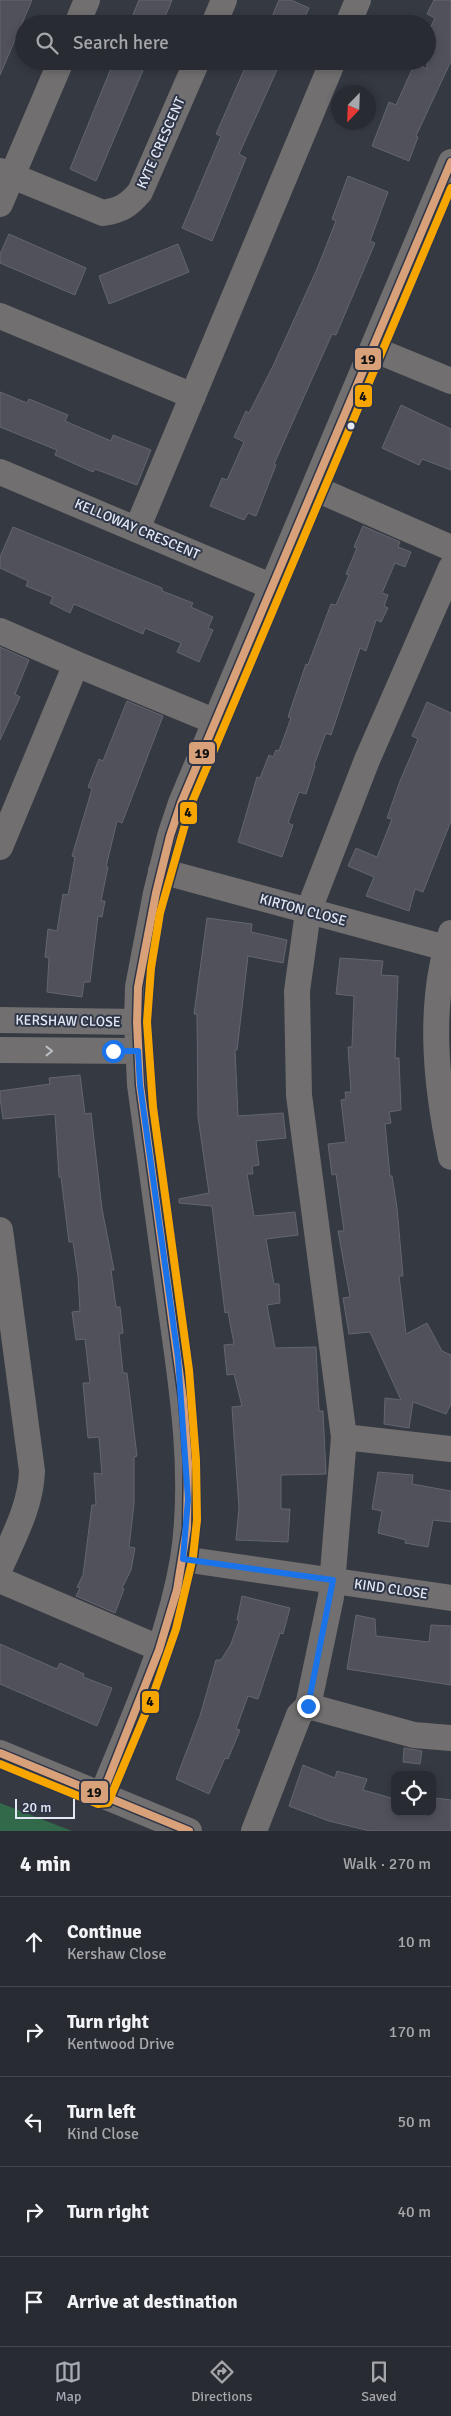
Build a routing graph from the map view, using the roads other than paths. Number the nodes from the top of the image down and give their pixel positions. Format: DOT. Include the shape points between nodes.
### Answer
graph roads {
  1 [pos="87,0"];
  2 [pos="224,0"];
  3 [pos="358,0"];
  4 [pos="81,15"];
  5 [pos="218,15"];
  6 [pos="352,15"];
  7 [pos="57,70"];
  8 [pos="193,70"];
  9 [pos="329,70"];
  10 [pos="451,162"];
  11 [pos="6,174"];
  12 [pos="0,204"];
  13 [pos="441,214"];
  14 [pos="0,316"];
  15 [pos="373,349"];
  16 [pos="451,381"];
  17 [pos="193,396"];
  18 [pos="1,476"];
  19 [pos="314,488"];
  20 [pos="136,529"];
  21 [pos="451,548"];
  22 [pos="451,568"];
  23 [pos="273,587"];
  24 [pos="0,631"];
  25 [pos="76,664"];
  26 [pos="216,722"];
  27 [pos="0,847"];
  28 [pos="161,871"];
  29 [pos="308,912"];
  30 [pos="448,941"];
  31 [pos="0,1020"];
  32 [pos="137,1022"];
  33 [pos="0,1050"];
  34 [pos="138,1051"];
  35 [pos="451,1157"];
  36 [pos="0,1230"];
  37 [pos="344,1437"];
  38 [pos="451,1449"];
  39 [pos="183,1559"];
  40 [pos="0,1568"];
  41 [pos="0,1580"];
  42 [pos="333,1580"];
  43 [pos="451,1598"];
  44 [pos="160,1648"];
  45 [pos="308,1706"];
  46 [pos="451,1738"];
  47 [pos="0,1753"];
  48 [pos="102,1795"];
  49 [pos="189,1831"];
  50 [pos="254,1831"];
  1 -- 4 [label="street"];
  2 -- 5 [label="street"];
  3 -- 6 [label="street"];
  7 -- 11 [label="street"];
  8 -- 11 [label="street, KYTE CRESCENT" via="140,192 129,205 103,213"];
  9 -- 17 [label="street"];
  10 -- 13 [label="street"];
  11 -- 12 [label="street"];
  13 -- 15 [label="street"];
  14 -- 17 [label="street"];
  15 -- 16 [label="street"];
  15 -- 19 [label="street"];
  17 -- 20 [label="street"];
  18 -- 20 [label="street, KELLOWAY CRESCENT"];
  19 -- 21 [label="street"];
  19 -- 23 [label="street"];
  20 -- 23 [label="street, KELLOWAY CRESCENT"];
  22 -- 29 [label="street" via="366,760"];
  23 -- 26 [label="street"];
  24 -- 25 [label="street"];
  25 -- 26 [label="street"];
  25 -- 27 [label="street"];
  26 -- 28 [label="street" via="182,803"];
  28 -- 29 [label="street, KIRTON CLOSE"];
  28 -- 32 [label="street" via="141,971"];
  29 -- 30 [label="street, KIRTON CLOSE"];
  29 -- 37 [label="street" via="297,991 299,1095"];
  30 -- 35 [label="street, KIRTON CLOSE" via="439,993 437,1050 442,1110"];
  31 -- 32 [label="street, KERSHAW CLOSE"];
  32 -- 34 [label="street"];
  33 -- 34 [label="street, one-way"];
  34 -- 39 [label="street" via="179,1366 188,1499"];
  36 -- 40 [label="street" via="32,1471 32,1489 27,1506"];
  37 -- 38 [label="street"];
  37 -- 42 [label="street"];
  39 -- 42 [label="street, KIND CLOSE"];
  39 -- 44 [label="street"];
  41 -- 44 [label="street"];
  42 -- 43 [label="street, KIND CLOSE"];
  42 -- 45 [label="street"];
  44 -- 48 [label="street"];
  45 -- 46 [label="street" via="414,1735"];
  45 -- 50 [label="street" via="299,1715"];
  47 -- 48 [label="street"];
  48 -- 49 [label="street"];
}
